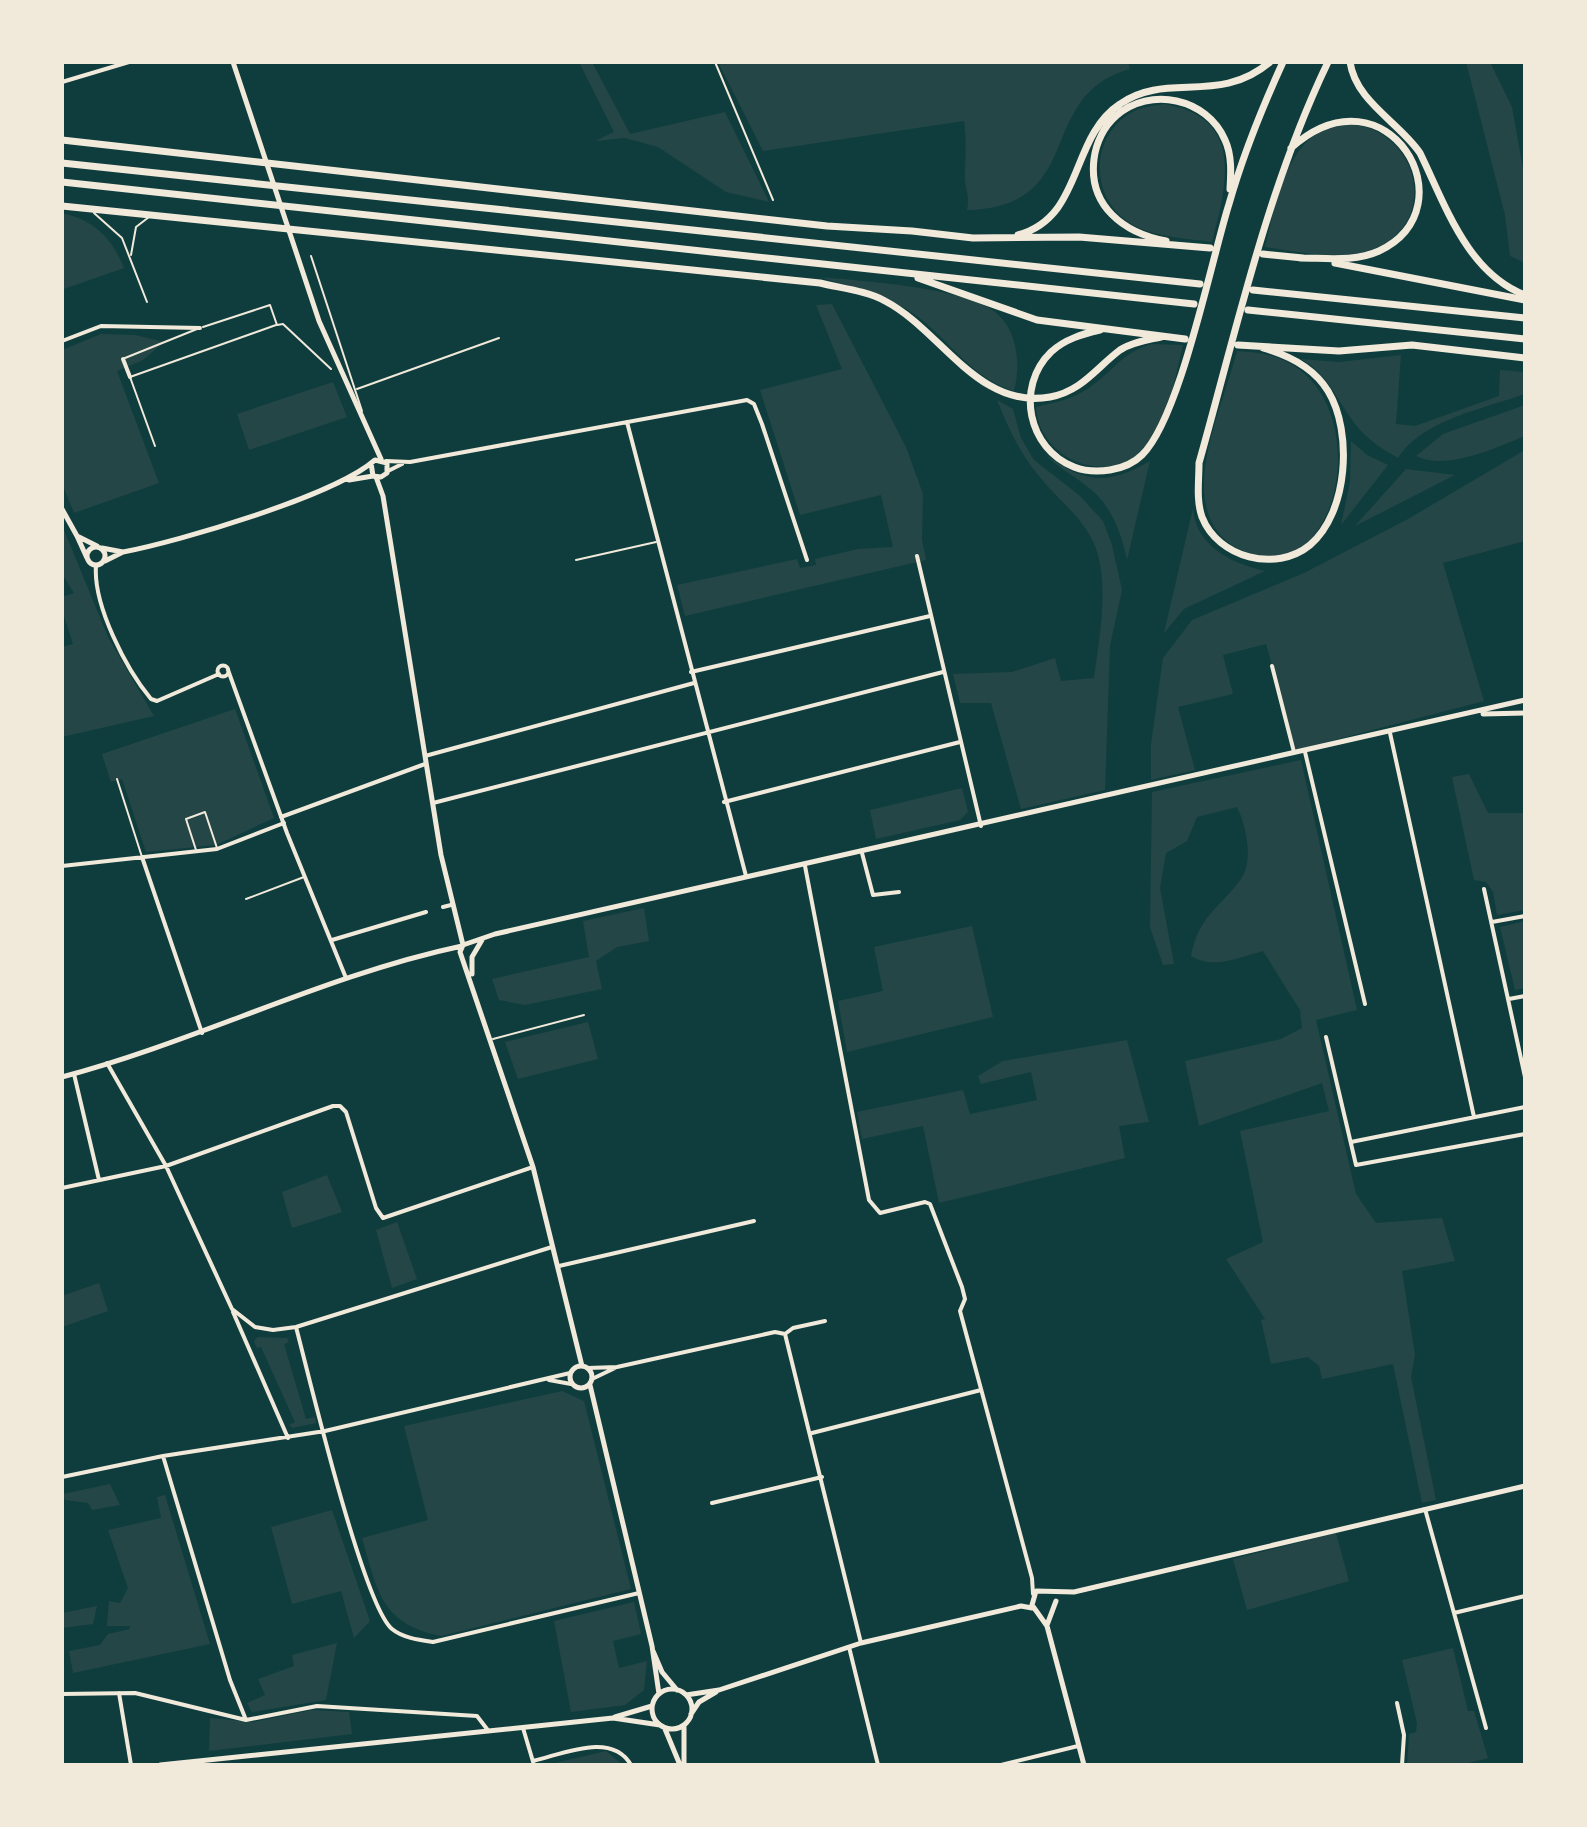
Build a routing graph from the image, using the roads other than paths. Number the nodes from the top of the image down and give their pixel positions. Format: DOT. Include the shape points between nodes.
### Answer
graph roads {
  1 [pos="129,62"];
  2 [pos="233,62"];
  3 [pos="715,62"];
  4 [pos="1270,62"];
  5 [pos="1283,62"];
  6 [pos="1328,62"];
  7 [pos="1350,62"];
  8 [pos="62,82"];
  9 [pos="62,140"];
  10 [pos="1290,148"];
  11 [pos="62,163"];
  12 [pos="62,182"];
  13 [pos="773,200"];
  14 [pos="1230,200"];
  15 [pos="62,206"];
  16 [pos="86,208"];
  17 [pos="155,215"];
  18 [pos="1005,238"];
  19 [pos="1192,246"];
  20 [pos="1210,248"];
  21 [pos="1263,254"];
  22 [pos="311,256"];
  23 [pos="131,257"];
  24 [pos="1300,258"];
  25 [pos="905,273"];
  26 [pos="1200,284"];
  27 [pos="1253,290"];
  28 [pos="1525,298"];
  29 [pos="147,302"];
  30 [pos="1194,304"];
  31 [pos="1248,310"];
  32 [pos="1525,318"];
  33 [pos="277,325"];
  34 [pos="200,328"];
  35 [pos="1100,330"];
  36 [pos="1161,337"];
  37 [pos="499,338"];
  38 [pos="1185,339"];
  39 [pos="1525,339"];
  40 [pos="62,341"];
  41 [pos="1238,345"];
  42 [pos="1263,348"];
  43 [pos="345,357"];
  44 [pos="1525,358"];
  45 [pos="123,359"];
  46 [pos="335,361"];
  47 [pos="331,369"];
  48 [pos="130,377"];
  49 [pos="356,390"];
  50 [pos="627,422"];
  51 [pos="370,439"];
  52 [pos="155,446"];
  53 [pos="382,460"];
  54 [pos="372,462"];
  55 [pos="405,463"];
  56 [pos="386,473"];
  57 [pos="375,476"];
  58 [pos="341,482"];
  59 [pos="383,496"];
  60 [pos="62,509"];
  61 [pos="77,536"];
  62 [pos="657,542"];
  63 [pos="99,547"];
  64 [pos="123,552"];
  65 [pos="917,556"];
  66 [pos="87,558"];
  67 [pos="576,560"];
  68 [pos="807,560"];
  69 [pos="104,562"];
  70 [pos="96,566"];
  71 [pos="930,616"];
  72 [pos="1272,666"];
  73 [pos="691,672"];
  74 [pos="943,672"];
  75 [pos="694,683"];
  76 [pos="1525,700"];
  77 [pos="1525,713"];
  78 [pos="1474,714"];
  79 [pos="707,730"];
  80 [pos="1390,733"];
  81 [pos="960,742"];
  82 [pos="1305,752"];
  83 [pos="1294,754"];
  84 [pos="425,756"];
  85 [pos="426,764"];
  86 [pos="117,779"];
  87 [pos="724,802"];
  88 [pos="433,803"];
  89 [pos="281,817"];
  90 [pos="284,823"];
  91 [pos="981,826"];
  92 [pos="217,849"];
  93 [pos="197,853"];
  94 [pos="862,853"];
  95 [pos="142,857"];
  96 [pos="62,866"];
  97 [pos="805,866"];
  98 [pos="305,877"];
  99 [pos="746,879"];
  100 [pos="1484,889"];
  101 [pos="899,892"];
  102 [pos="246,899"];
  103 [pos="451,905"];
  104 [pos="443,907"];
  105 [pos="426,912"];
  106 [pos="1525,916"];
  107 [pos="1492,922"];
  108 [pos="486,937"];
  109 [pos="331,940"];
  110 [pos="463,948"];
  111 [pos="475,948"];
  112 [pos="472,957"];
  113 [pos="346,978"];
  114 [pos="473,982"];
  115 [pos="1525,996"];
  116 [pos="1509,999"];
  117 [pos="1365,1004"];
  118 [pos="584,1015"];
  119 [pos="202,1033"];
  120 [pos="1326,1037"];
  121 [pos="492,1039"];
  122 [pos="107,1062"];
  123 [pos="74,1074"];
  124 [pos="62,1077"];
  125 [pos="1525,1077"];
  126 [pos="1525,1107"];
  127 [pos="1474,1117"];
  128 [pos="1525,1134"];
  129 [pos="1351,1142"];
  130 [pos="166,1166"];
  131 [pos="533,1167"];
  132 [pos="99,1180"];
  133 [pos="62,1188"];
  134 [pos="754,1221"];
  135 [pos="554,1246"];
  136 [pos="559,1266"];
  137 [pos="232,1309"];
  138 [pos="825,1321"];
  139 [pos="296,1327"];
  140 [pos="785,1334"];
  141 [pos="617,1367"];
  142 [pos="579,1369"];
  143 [pos="547,1380"];
  144 [pos="591,1382"];
  145 [pos="571,1384"];
  146 [pos="582,1389"];
  147 [pos="981,1390"];
  148 [pos="592,1404"];
  149 [pos="325,1431"];
  150 [pos="812,1433"];
  151 [pos="288,1438"];
  152 [pos="163,1456"];
  153 [pos="62,1477"];
  154 [pos="822,1477"];
  155 [pos="1525,1486"];
  156 [pos="712,1503"];
  157 [pos="1425,1509"];
  158 [pos="1032,1578"];
  159 [pos="1039,1589"];
  160 [pos="1051,1591"];
  161 [pos="1074,1592"];
  162 [pos="639,1593"];
  163 [pos="1032,1596"];
  164 [pos="1525,1596"];
  165 [pos="1056,1601"];
  166 [pos="1021,1606"];
  167 [pos="1035,1610"];
  168 [pos="1050,1611"];
  169 [pos="1454,1613"];
  170 [pos="1047,1626"];
  171 [pos="861,1643"];
  172 [pos="652,1646"];
  173 [pos="849,1647"];
  174 [pos="677,1690"];
  175 [pos="719,1690"];
  176 [pos="119,1693"];
  177 [pos="62,1694"];
  178 [pos="659,1694"];
  179 [pos="686,1695"];
  180 [pos="1397,1703"];
  181 [pos="652,1706"];
  182 [pos="691,1715"];
  183 [pos="613,1718"];
  184 [pos="246,1720"];
  185 [pos="685,1724"];
  186 [pos="522,1726"];
  187 [pos="662,1726"];
  188 [pos="1486,1728"];
  189 [pos="487,1729"];
  190 [pos="1078,1746"];
  191 [pos="215,1762"];
  192 [pos="533,1763"];
  193 [pos="131,1765"];
  194 [pos="160,1765"];
  195 [pos="631,1765"];
  196 [pos="682,1765"];
  197 [pos="878,1765"];
  198 [pos="1001,1765"];
  199 [pos="1084,1765"];
  200 [pos="1402,1765"];
  1 -- 8 [label="street"];
  2 -- 46 [label="street"];
  3 -- 13 [label="lane"];
  4 -- 18 [label="highway" via="1227,86 1140,93 1121,103 1085,143 1064,204 1025,233"];
  5 -- 14 [label="highway"];
  6 -- 10 [label="highway"];
  7 -- 28 [label="highway" via="1367,98 1411,139 1471,250 1486,270"];
  9 -- 18 [label="highway" via="827,226"];
  10 -- 24 [label="highway" via="1337,121 1376,124 1406,148 1419,179 1414,214 1394,241 1360,256"];
  10 -- 42 [label="highway" via="1199,463 1201,515 1208,530 1236,553 1268,560 1297,554 1331,518 1338,496 1342,435 1328,390 1312,372"];
  11 -- 26 [label="highway"];
  12 -- 25 [label="highway"];
  14 -- 19 [label="highway" via="1226,141 1204,113 1178,101 1148,100 1115,117 1095,149 1096,192 1105,208 1134,232"];
  14 -- 35 [label="highway" via="1164,424 1141,457 1114,469 1082,470 1042,443 1031,412 1033,382 1051,352"];
  15 -- 16 [label="highway"];
  16 -- 17 [label="highway"];
  16 -- 23 [label="lane" via="113,228"];
  17 -- 23 [label="lane" via="136,227"];
  17 -- 36 [label="highway" via="820,283 884,300 917,322 989,388 1024,398 1076,389 1122,348"];
  18 -- 19 [label="highway" via="1079,237"];
  19 -- 20 [label="highway"];
  21 -- 24 [label="highway"];
  22 -- 43 [label="lane"];
  23 -- 29 [label="lane"];
  24 -- 28 [label="highway"];
  25 -- 30 [label="highway"];
  25 -- 35 [label="highway" via="1037,320"];
  27 -- 32 [label="highway"];
  31 -- 39 [label="highway"];
  33 -- 34 [label="lane" via="270,305"];
  33 -- 47 [label="lane" via="283,324"];
  33 -- 48 [label="lane"];
  34 -- 40 [label="street" via="101,326"];
  34 -- 45 [label="lane"];
  35 -- 36 [label="highway"];
  36 -- 38 [label="highway"];
  37 -- 49 [label="lane"];
  41 -- 42 [label="highway"];
  42 -- 44 [label="highway" via="1339,351 1412,345"];
  43 -- 46 [label="lane"];
  43 -- 49 [label="lane"];
  45 -- 48 [label="street"];
  46 -- 51 [label="street"];
  48 -- 52 [label="lane"];
  49 -- 51 [label="lane"];
  50 -- 55 [label="street"];
  50 -- 62 [label="street"];
  50 -- 68 [label="street" via="747,400 754,404"];
  51 -- 53 [label="street"];
  51 -- 54 [label="street"];
  53 -- 54 [label="street"];
  53 -- 55 [label="street"];
  53 -- 56 [label="street"];
  54 -- 57 [label="street"];
  54 -- 58 [label="street"];
  55 -- 56 [label="street"];
  56 -- 57 [label="street"];
  56 -- 59 [label="street"];
  57 -- 58 [label="street"];
  57 -- 59 [label="street"];
  58 -- 64 [label="street"];
  59 -- 84 [label="street"];
  60 -- 61 [label="street"];
  61 -- 63 [label="street"];
  61 -- 66 [label="street"];
  62 -- 67 [label="lane"];
  62 -- 73 [label="street"];
  63 -- 64 [label="street"];
  63 -- 66 [label="street" via="89,550"];
  63 -- 69 [label="street" via="106,555"];
  64 -- 69 [label="street"];
  65 -- 71 [label="street"];
  66 -- 70 [label="street"];
  69 -- 70 [label="street"];
  70 -- 89 [label="street" via="114,635 151,699 206,683 222,666 228,670"];
  71 -- 73 [label="street"];
  71 -- 74 [label="street"];
  72 -- 83 [label="street"];
  73 -- 75 [label="street"];
  74 -- 79 [label="street"];
  74 -- 81 [label="street"];
  75 -- 79 [label="street"];
  75 -- 84 [label="street"];
  76 -- 78 [label="street"];
  77 -- 78 [label="street"];
  78 -- 80 [label="street"];
  79 -- 87 [label="street"];
  79 -- 88 [label="street"];
  80 -- 82 [label="street"];
  80 -- 127 [label="street"];
  81 -- 87 [label="street"];
  81 -- 91 [label="street"];
  82 -- 83 [label="street"];
  82 -- 117 [label="street"];
  83 -- 91 [label="street"];
  84 -- 85 [label="street"];
  85 -- 88 [label="street"];
  85 -- 89 [label="street"];
  86 -- 95 [label="lane"];
  87 -- 99 [label="street"];
  88 -- 103 [label="street"];
  89 -- 90 [label="street"];
  90 -- 92 [label="street"];
  90 -- 98 [label="street"];
  91 -- 94 [label="street"];
  92 -- 93 [label="street"];
  92 -- 93 [label="lane" via="205,812 186,819"];
  93 -- 95 [label="street"];
  94 -- 97 [label="street"];
  94 -- 101 [label="street" via="873,895"];
  95 -- 96 [label="street"];
  95 -- 119 [label="street"];
  97 -- 99 [label="street"];
  97 -- 147 [label="street" via="871,1206 880,1213 925,1202 934,1211 962,1287 960,1311"];
  98 -- 102 [label="lane"];
  98 -- 109 [label="street"];
  99 -- 108 [label="street"];
  100 -- 107 [label="street"];
  103 -- 104 [label="street"];
  103 -- 110 [label="street"];
  105 -- 109 [label="street"];
  106 -- 107 [label="street"];
  107 -- 116 [label="street"];
  108 -- 110 [label="street"];
  108 -- 111 [label="street"];
  109 -- 113 [label="street"];
  110 -- 111 [label="street"];
  110 -- 112 [label="street"];
  110 -- 113 [label="street"];
  110 -- 114 [label="street"];
  111 -- 112 [label="street"];
  112 -- 114 [label="street"];
  113 -- 119 [label="street"];
  114 -- 121 [label="street"];
  115 -- 116 [label="street"];
  116 -- 125 [label="street"];
  118 -- 121 [label="lane"];
  119 -- 122 [label="street"];
  120 -- 129 [label="street"];
  121 -- 131 [label="street"];
  122 -- 123 [label="street"];
  122 -- 130 [label="street"];
  123 -- 124 [label="street"];
  123 -- 132 [label="street"];
  126 -- 127 [label="street"];
  127 -- 129 [label="street"];
  128 -- 129 [label="street" via="1356,1165"];
  130 -- 131 [label="street" via="340,1106 383,1218"];
  130 -- 132 [label="street"];
  130 -- 137 [label="street"];
  131 -- 135 [label="street"];
  132 -- 133 [label="street"];
  134 -- 136 [label="street"];
  135 -- 136 [label="street"];
  135 -- 139 [label="street"];
  136 -- 142 [label="street" via="579,1347"];
  137 -- 139 [label="street" via="255,1327"];
  137 -- 151 [label="street"];
  138 -- 140 [label="street"];
  139 -- 149 [label="street"];
  140 -- 141 [label="street"];
  140 -- 150 [label="street"];
  141 -- 142 [label="street"];
  141 -- 144 [label="street"];
  142 -- 143 [label="street"];
  142 -- 144 [label="street"];
  142 -- 145 [label="street"];
  143 -- 145 [label="street"];
  143 -- 149 [label="street"];
  144 -- 146 [label="street"];
  144 -- 148 [label="street"];
  145 -- 146 [label="street"];
  146 -- 148 [label="street"];
  147 -- 150 [label="street"];
  147 -- 158 [label="street"];
  148 -- 162 [label="street"];
  149 -- 151 [label="street"];
  149 -- 162 [label="street" via="367,1583 391,1628 433,1642"];
  150 -- 154 [label="street"];
  151 -- 152 [label="street"];
  152 -- 153 [label="street"];
  152 -- 184 [label="street"];
  154 -- 156 [label="street"];
  154 -- 171 [label="street"];
  155 -- 157 [label="street"];
  157 -- 161 [label="street"];
  157 -- 169 [label="street"];
  158 -- 159 [label="street"];
  158 -- 163 [label="street"];
  159 -- 160 [label="street"];
  159 -- 163 [label="street"];
  160 -- 161 [label="street"];
  160 -- 165 [label="street"];
  161 -- 165 [label="street"];
  162 -- 172 [label="street"];
  163 -- 166 [label="street"];
  163 -- 167 [label="street"];
  164 -- 169 [label="street"];
  165 -- 168 [label="street"];
  166 -- 167 [label="street"];
  166 -- 171 [label="street"];
  167 -- 168 [label="street"];
  167 -- 170 [label="street"];
  168 -- 170 [label="street"];
  169 -- 188 [label="street"];
  170 -- 190 [label="street"];
  171 -- 173 [label="street"];
  172 -- 174 [label="street" via="662,1672"];
  172 -- 178 [label="street"];
  173 -- 175 [label="street"];
  173 -- 197 [label="street"];
  174 -- 178 [label="street"];
  174 -- 179 [label="street"];
  175 -- 179 [label="street"];
  175 -- 182 [label="street" via="699,1702"];
  176 -- 177 [label="street"];
  176 -- 184 [label="street"];
  176 -- 193 [label="street"];
  178 -- 181 [label="street"];
  179 -- 182 [label="street"];
  180 -- 200 [label="street" via="1404,1735"];
  181 -- 183 [label="street"];
  181 -- 187 [label="street"];
  182 -- 185 [label="street"];
  183 -- 186 [label="street"];
  183 -- 187 [label="street"];
  184 -- 189 [label="street" via="317,1706 477,1716"];
  185 -- 187 [label="street"];
  185 -- 196 [label="street"];
  186 -- 189 [label="street"];
  186 -- 192 [label="street"];
  187 -- 196 [label="street"];
  189 -- 191 [label="street"];
  190 -- 198 [label="street"];
  190 -- 199 [label="street"];
  191 -- 194 [label="street"];
  192 -- 195 [label="street" via="604,1745 618,1750"];
}
